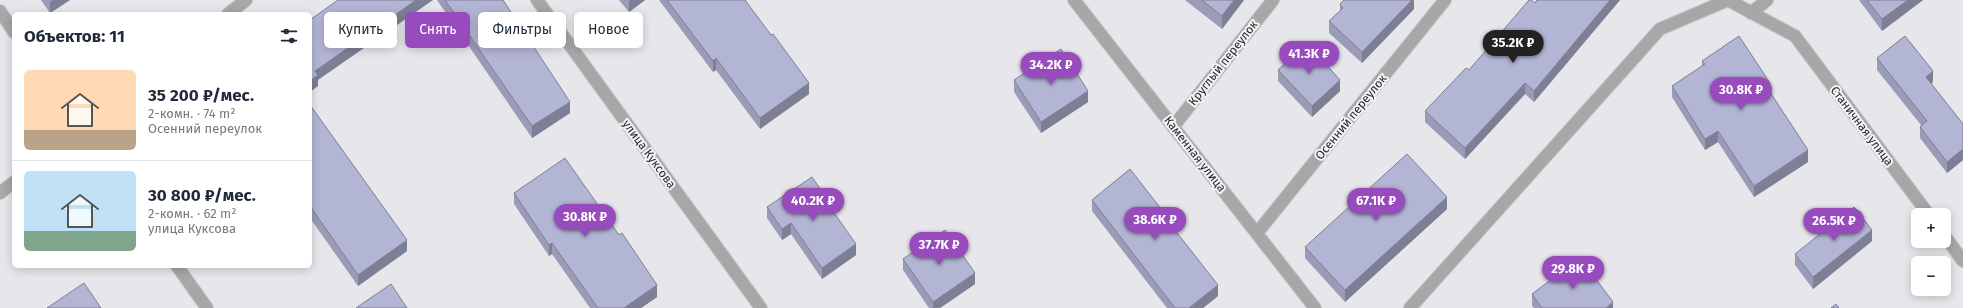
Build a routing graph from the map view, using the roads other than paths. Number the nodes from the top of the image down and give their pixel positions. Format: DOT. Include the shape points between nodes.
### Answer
graph roads {
  1 [pos="246,0"];
  2 [pos="537,0"];
  3 [pos="1074,0"];
  4 [pos="1273,0"];
  5 [pos="1445,0"];
  6 [pos="1767,0"];
  7 [pos="0,11"];
  8 [pos="231,12"];
  9 [pos="1751,13"];
  10 [pos="12,29"];
  11 [pos="1173,127"];
  12 [pos="12,184"];
  13 [pos="0,193"];
  14 [pos="1924,208"];
  15 [pos="1257,233"];
  16 [pos="1951,245"];
  17 [pos="1963,261"];
  18 [pos="178,268"];
  19 [pos="207,308"];
  20 [pos="761,308"];
  21 [pos="1315,308"];
  22 [pos="1410,308"];
  1 -- 8 [label="street"];
  2 -- 20 [label="street, улица Куксова"];
  3 -- 11 [label="street, Каменная улица"];
  4 -- 11 [label="street, Круглый переулок"];
  5 -- 15 [label="street, Осенний переулок"];
  6 -- 9 [label="street"];
  7 -- 10 [label="street"];
  9 -- 14 [label="street, Станичная улица" via="1795,36"];
  9 -- 22 [label="street" via="1728,0 1660,29"];
  11 -- 15 [label="street, Каменная улица"];
  12 -- 13 [label="street"];
  15 -- 21 [label="street, Каменная улица"];
  16 -- 17 [label="street"];
  18 -- 19 [label="street"];
}
